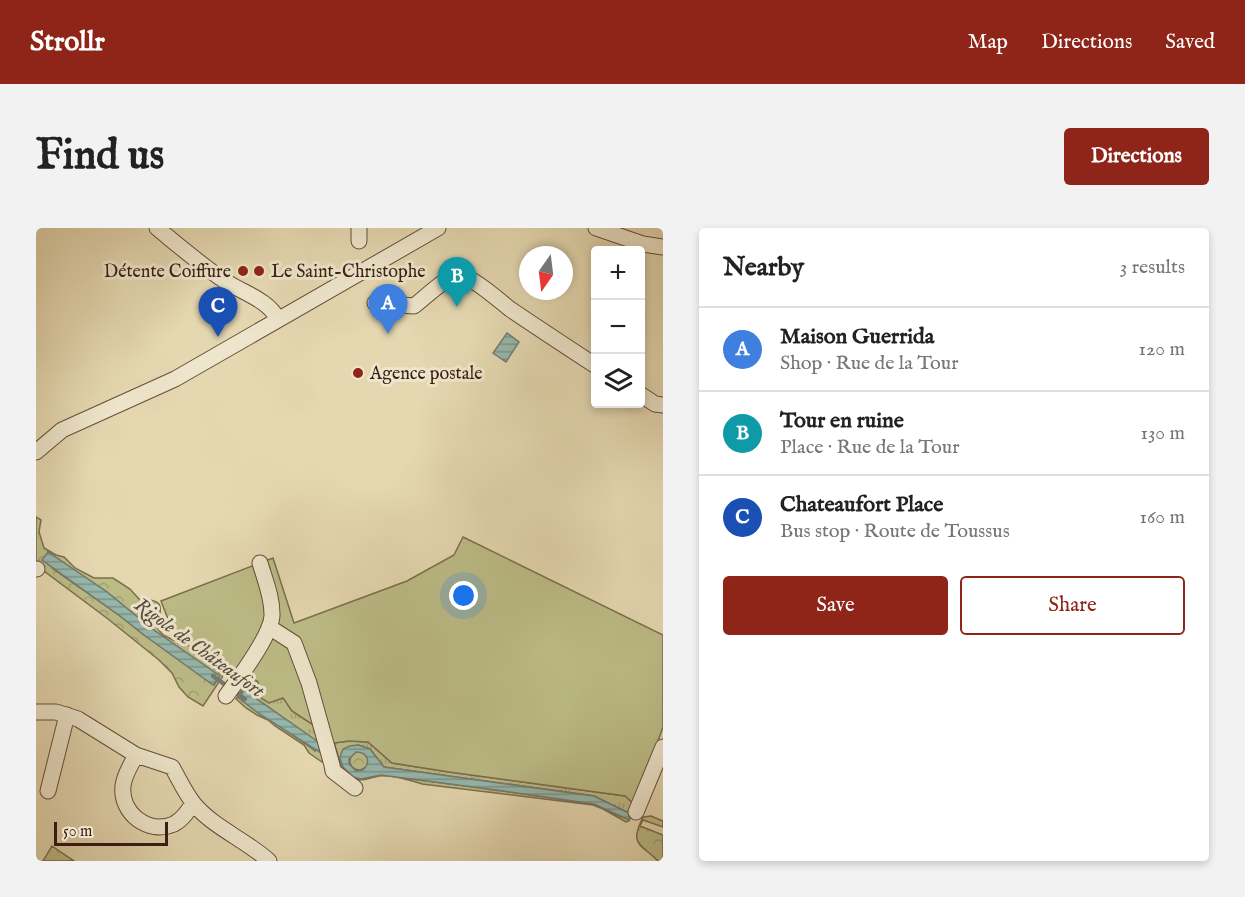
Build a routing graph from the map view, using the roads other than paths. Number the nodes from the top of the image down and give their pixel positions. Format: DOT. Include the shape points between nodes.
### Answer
graph roads {
  1 [pos="157,228"];
  2 [pos="438,228"];
  3 [pos="596,228"];
  4 [pos="663,247"];
  5 [pos="375,303"];
  6 [pos="278,319"];
  7 [pos="591,363"];
  8 [pos="645,397"];
  9 [pos="663,405"];
  10 [pos="36,452"];
  11 [pos="260,563"];
  12 [pos="269,627"];
  13 [pos="226,696"];
  14 [pos="36,712"];
  15 [pos="67,715"];
  16 [pos="663,747"];
  17 [pos="136,756"];
  18 [pos="355,788"];
  19 [pos="48,791"];
  20 [pos="193,803"];
  21 [pos="636,812"];
  22 [pos="269,861"];
  1 -- 6 [label="street" via="222,279 262,302"];
  2 -- 6 [label="street"];
  3 -- 4 [label="street"];
  5 -- 7 [label="street" via="414,306 445,280 459,275"];
  6 -- 10 [label="street" via="175,379 62,430"];
  8 -- 9 [label="street"];
  11 -- 12 [label="street" via="271,597 273,617"];
  12 -- 13 [label="street"];
  12 -- 18 [label="street" via="294,644 333,768"];
  14 -- 15 [label="street"];
  15 -- 17 [label="street"];
  15 -- 19 [label="street"];
  16 -- 21 [label="street"];
  17 -- 20 [label="street" via="172,767"];
  17 -- 20 [label="street" via="123,789 126,806 134,817 148,825 170,825 186,815"];
  20 -- 22 [label="street"];
}
